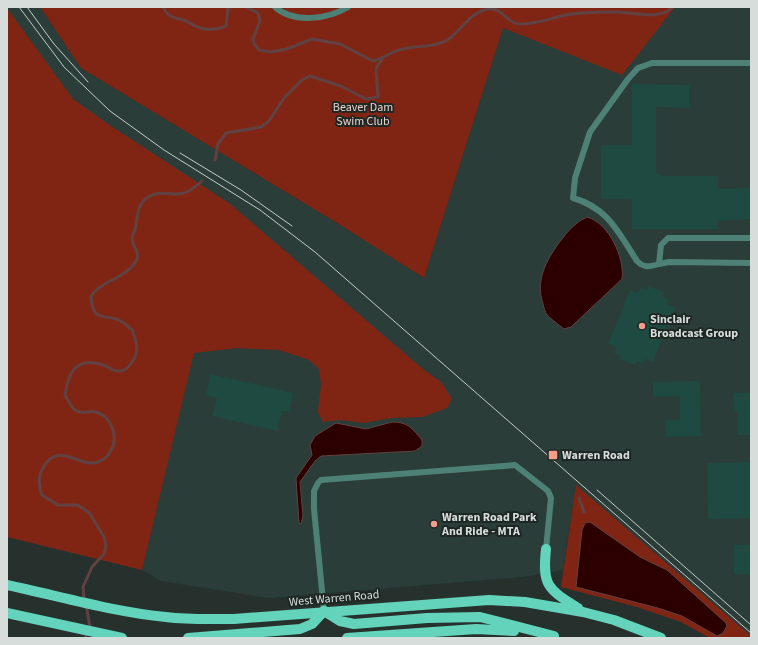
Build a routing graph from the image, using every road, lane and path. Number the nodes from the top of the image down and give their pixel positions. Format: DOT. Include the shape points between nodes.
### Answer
graph roads {
  1 [pos="275,7"];
  2 [pos="348,7"];
  3 [pos="751,63"];
  4 [pos="751,238"];
  5 [pos="751,263"];
  6 [pos="659,264"];
  7 [pos="546,549"];
  8 [pos="7,585"];
  9 [pos="324,611"];
  10 [pos="583,612"];
  11 [pos="7,613"];
  12 [pos="558,637"];
  13 [pos="122,638"];
  14 [pos="188,638"];
  15 [pos="347,638"];
  16 [pos="662,638"];
  1 -- 2 [label="lane" via="288,15 299,17 328,16"];
  3 -- 6 [label="lane" via="645,64 628,79 590,132 575,178 573,198 588,202 609,218 641,265 649,267"];
  4 -- 6 [label="lane" via="668,238 661,245"];
  5 -- 6 [label="lane"];
  7 -- 9 [label="lane" via="551,498 548,491 516,464 321,480 314,490 314,509"];
  7 -- 10 [label="main road" via="544,568 547,582 556,594"];
  8 -- 9 [label="main road, West Warren Road" via="167,617 204,620"];
  9 -- 10 [label="main road, West Warren Road" via="489,600 525,602"];
  9 -- 12 [label="main road" via="340,621 354,624 480,617"];
  9 -- 14 [label="main road" via="312,624 300,629"];
  10 -- 16 [label="main road, West Warren Road" via="614,620"];
  11 -- 13 [label="main road"];
  12 -- 15 [label="main road" via="524,631 476,629"];
}
